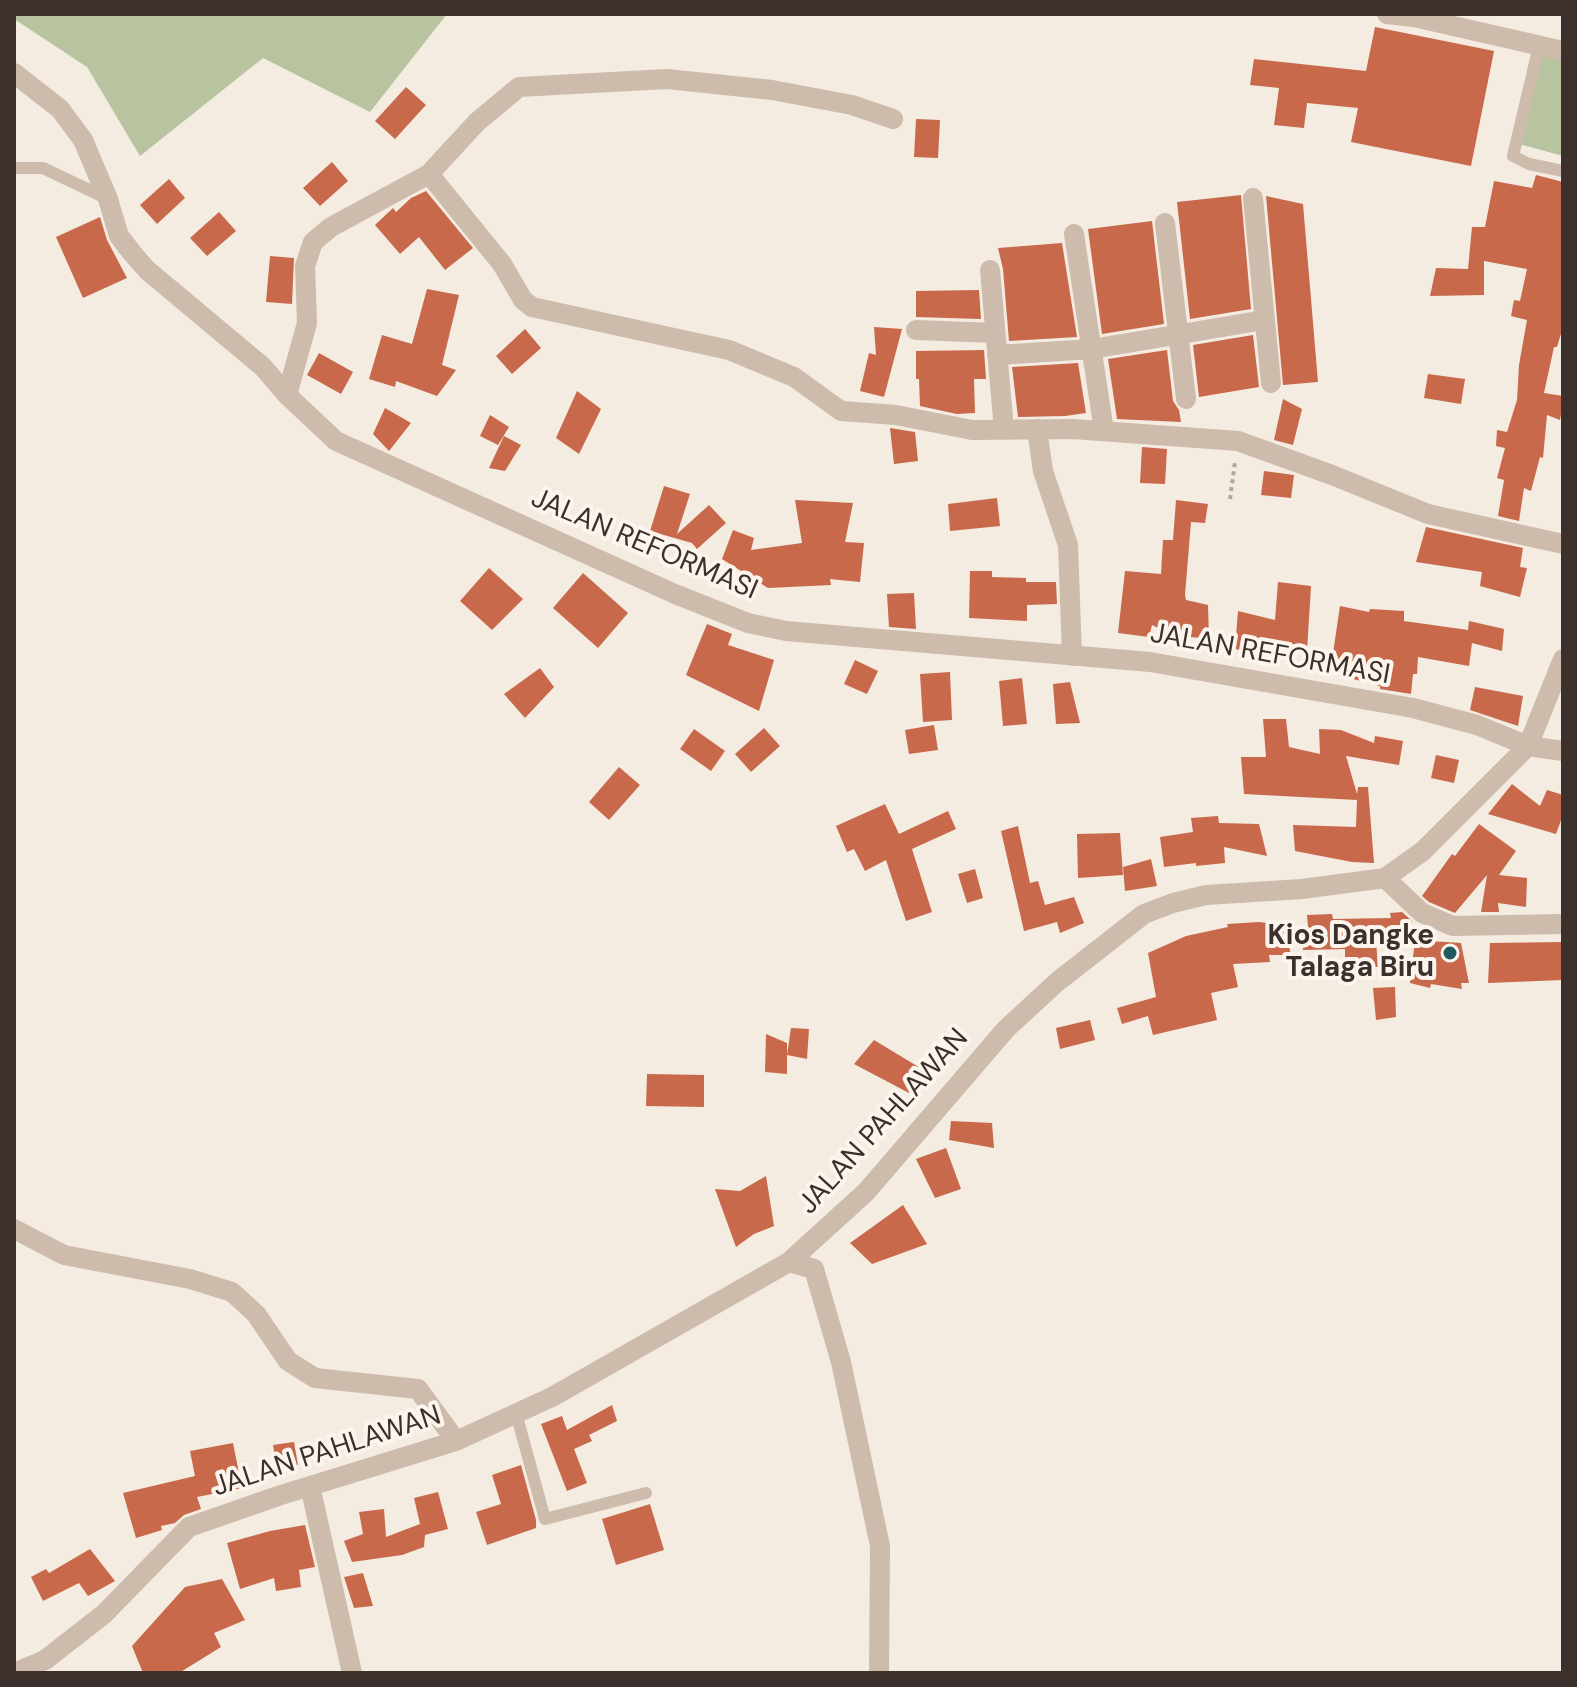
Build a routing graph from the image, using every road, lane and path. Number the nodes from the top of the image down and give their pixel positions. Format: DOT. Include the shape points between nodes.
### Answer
graph roads {
  1 [pos="1387,14"];
  2 [pos="1539,46"];
  3 [pos="1563,51"];
  4 [pos="14,73"];
  5 [pos="893,119"];
  6 [pos="14,168"];
  7 [pos="1563,171"];
  8 [pos="429,174"];
  9 [pos="1253,198"];
  10 [pos="108,199"];
  11 [pos="1165,223"];
  12 [pos="1074,234"];
  13 [pos="990,270"];
  14 [pos="1264,320"];
  15 [pos="916,330"];
  16 [pos="995,333"];
  17 [pos="1180,335"];
  18 [pos="1092,349"];
  19 [pos="997,355"];
  20 [pos="1271,383"];
  21 [pos="287,395"];
  22 [pos="1186,399"];
  23 [pos="1037,429"];
  24 [pos="1004,430"];
  25 [pos="1104,431"];
  26 [pos="1238,441"];
  27 [pos="1230,499"];
  28 [pos="1563,544"];
  29 [pos="1072,656"];
  30 [pos="1563,659"];
  31 [pos="1528,746"];
  32 [pos="1563,751"];
  33 [pos="1385,878"];
  34 [pos="1563,924"];
  35 [pos="14,1229"];
  36 [pos="789,1262"];
  37 [pos="516,1413"];
  38 [pos="456,1441"];
  39 [pos="310,1486"];
  40 [pos="646,1493"];
  41 [pos="14,1673"];
  42 [pos="352,1673"];
  43 [pos="879,1673"];
  1 -- 2 [label="street"];
  2 -- 3 [label="street"];
  2 -- 7 [label="lane" via="1513,156"];
  4 -- 10 [label="street, JALAN REFORMASI" via="71,121"];
  5 -- 8 [label="street" via="852,105 772,90 667,79 532,85 519,87 501,101"];
  6 -- 10 [label="lane" via="43,168"];
  8 -- 21 [label="street" via="313,242 305,266 307,323"];
  8 -- 24 [label="street" via="532,307 729,350 794,377 841,411"];
  9 -- 14 [label="street"];
  10 -- 21 [label="street, JALAN REFORMASI" via="119,236 147,270 263,367"];
  11 -- 17 [label="street"];
  12 -- 18 [label="street"];
  13 -- 16 [label="street"];
  14 -- 17 [label="street"];
  14 -- 20 [label="street"];
  15 -- 16 [label="street"];
  16 -- 19 [label="street"];
  17 -- 18 [label="street"];
  17 -- 22 [label="street"];
  18 -- 19 [label="street"];
  18 -- 25 [label="street"];
  19 -- 24 [label="street"];
  21 -- 29 [label="street, JALAN REFORMASI" via="336,441 748,623 786,631"];
  23 -- 24 [label="street"];
  23 -- 25 [label="street"];
  23 -- 29 [label="street" via="1043,471 1068,545"];
  25 -- 26 [label="street"];
  26 -- 27 [label="path"];
  26 -- 28 [label="street" via="1428,514"];
  29 -- 31 [label="street, JALAN REFORMASI" via="1150,662 1413,708"];
  30 -- 31 [label="street, JALAN PAHLAWAN"];
  31 -- 32 [label="street, JALAN REFORMASI"];
  31 -- 33 [label="street, JALAN PAHLAWAN" via="1423,851"];
  33 -- 34 [label="street" via="1422,913 1453,926"];
  33 -- 36 [label="street, JALAN PAHLAWAN" via="1206,895 1144,914 1006,1029 866,1192"];
  35 -- 38 [label="street" via="64,1255 232,1292 256,1314 288,1361 315,1378 418,1389"];
  36 -- 37 [label="street, JALAN PAHLAWAN"];
  36 -- 43 [label="street" via="814,1269 841,1362 880,1546"];
  37 -- 38 [label="street, JALAN PAHLAWAN"];
  37 -- 40 [label="lane" via="545,1519"];
  38 -- 39 [label="street, JALAN PAHLAWAN"];
  39 -- 41 [label="street, JALAN PAHLAWAN" via="189,1527 104,1614 45,1660"];
  39 -- 42 [label="street"];
}
